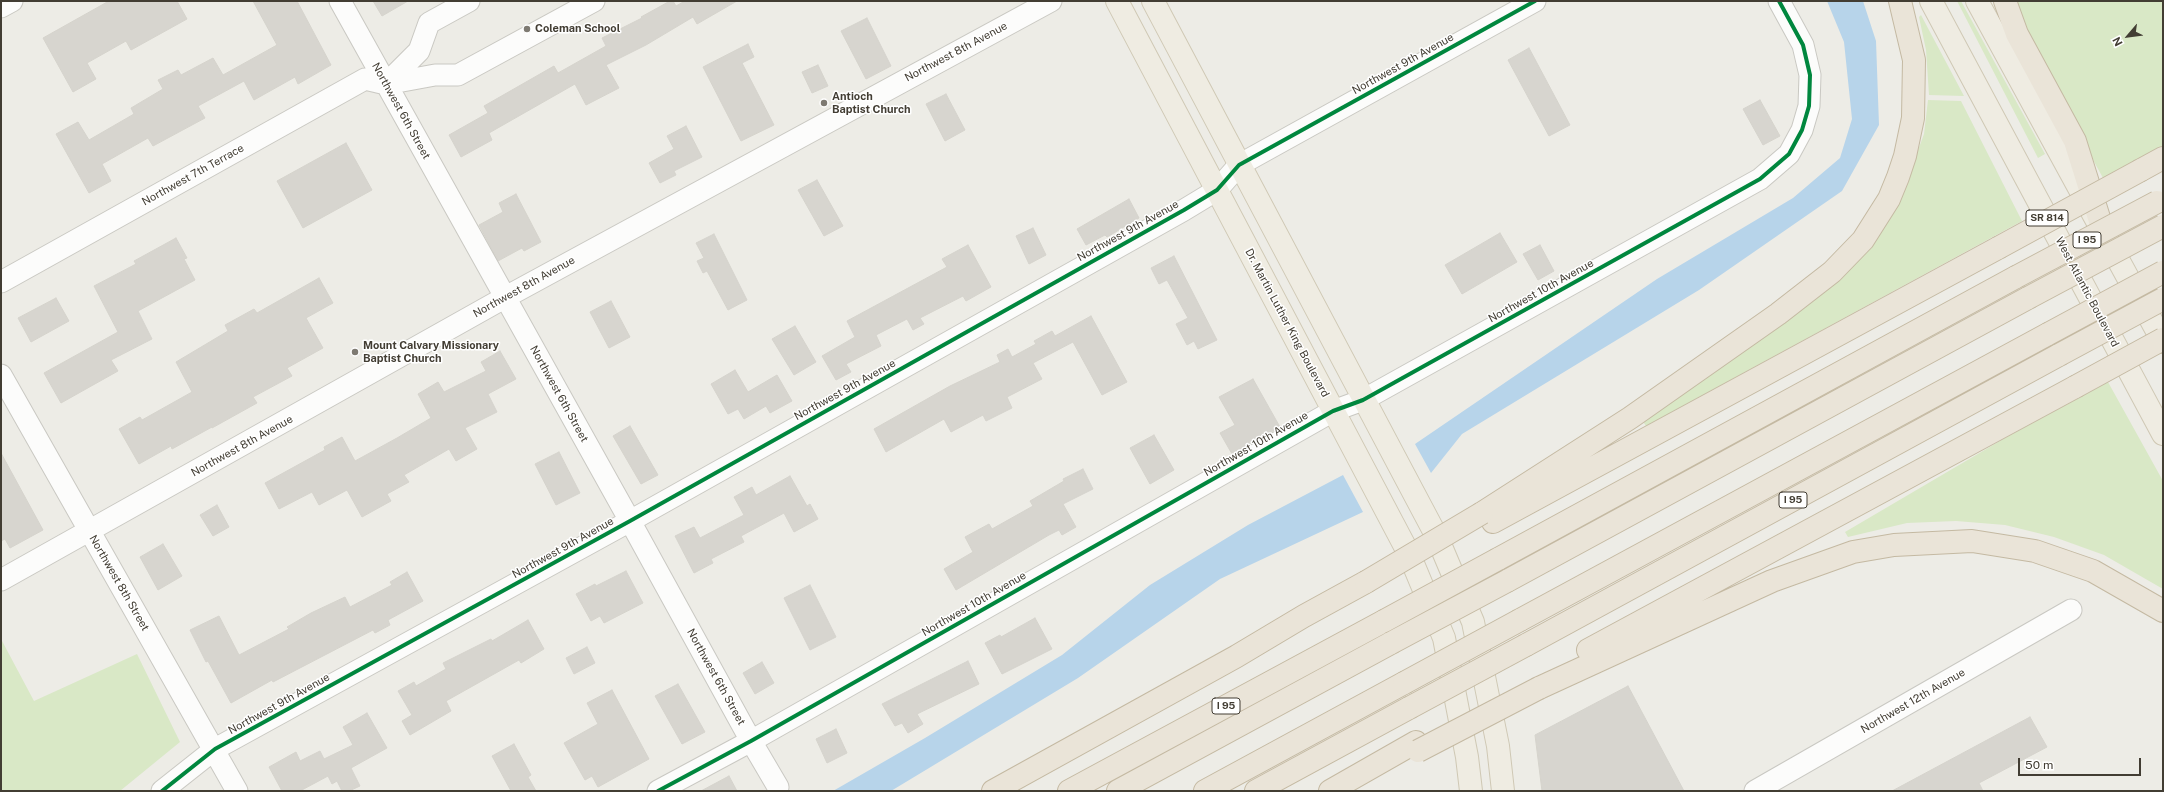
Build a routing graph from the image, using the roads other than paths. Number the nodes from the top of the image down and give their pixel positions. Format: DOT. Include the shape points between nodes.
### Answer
graph roads {
  1 [pos="12,1"];
  2 [pos="340,1"];
  3 [pos="469,1"];
  4 [pos="594,1"];
  5 [pos="1051,1"];
  6 [pos="1117,1"];
  7 [pos="1153,1"];
  8 [pos="1535,1"];
  9 [pos="1778,1"];
  10 [pos="1900,1"];
  11 [pos="1931,1"];
  12 [pos="1977,1"];
  13 [pos="2005,1"];
  14 [pos="1,7"];
  15 [pos="386,84"];
  16 [pos="2163,158"];
  17 [pos="1239,165"];
  18 [pos="1217,190"];
  19 [pos="2160,201"];
  20 [pos="2163,226"];
  21 [pos="2105,237"];
  22 [pos="2163,272"];
  23 [pos="1,282"];
  24 [pos="504,298"];
  25 [pos="2163,299"];
  26 [pos="2163,340"];
  27 [pos="1,375"];
  28 [pos="1363,400"];
  29 [pos="1333,411"];
  30 [pos="2163,434"];
  31 [pos="1484,520"];
  32 [pos="630,521"];
  33 [pos="89,532"];
  34 [pos="1,580"];
  35 [pos="2071,610"];
  36 [pos="2163,611"];
  37 [pos="1537,683"];
  38 [pos="751,741"];
  39 [pos="1417,747"];
  40 [pos="215,749"];
  41 [pos="778,787"];
  42 [pos="162,791"];
  43 [pos="237,791"];
  44 [pos="658,791"];
  45 [pos="994,791"];
  46 [pos="1069,791"];
  47 [pos="1118,791"];
  48 [pos="1205,791"];
  49 [pos="1256,791"];
  50 [pos="1330,791"];
  51 [pos="1340,791"];
  52 [pos="1471,791"];
  53 [pos="1503,791"];
  54 [pos="1755,791"];
  1 -- 14 [label="street"];
  2 -- 15 [label="street, Northwest 6th Street"];
  3 -- 15 [label="street" via="429,24 419,51"];
  4 -- 15 [label="street" via="458,75 435,75"];
  5 -- 24 [label="street, Northwest 8th Avenue"];
  6 -- 18 [label="main road, Dr. Martin Luther King Boulevard"];
  7 -- 17 [label="main road"];
  8 -- 17 [label="street, Northwest 9th Avenue"];
  9 -- 28 [label="street, Northwest 10th Avenue" via="1803,45 1810,75 1809,106 1802,130 1789,154 1760,179"];
  10 -- 31 [label="highway" via="1914,60 1913,118 1905,156 1889,199 1863,240 1832,272 1784,309"];
  11 -- 30 [label="main road, West Atlantic Boulevard / SR 814"];
  12 -- 21 [label="main road"];
  13 -- 21 [label="highway" via="2017,34 2075,141"];
  15 -- 23 [label="street, Northwest 7th Terrace" via="364,79"];
  15 -- 24 [label="street, Northwest 6th Street"];
  16 -- 31 [label="highway, bridge"];
  17 -- 18 [label="street, Northwest 9th Avenue"];
  17 -- 28 [label="main road"];
  18 -- 29 [label="main road, Dr. Martin Luther King Boulevard"];
  18 -- 32 [label="street, Northwest 9th Avenue"];
  19 -- 46 [label="highway, I 95, bridge"];
  20 -- 47 [label="highway, bridge"];
  21 -- 26 [label="main road"];
  22 -- 48 [label="highway, bridge"];
  24 -- 32 [label="street, Northwest 6th Street"];
  24 -- 33 [label="street, Northwest 8th Avenue"];
  25 -- 49 [label="highway, I 95, bridge"];
  26 -- 37 [label="highway, bridge"];
  27 -- 33 [label="street, Northwest 8th Street"];
  28 -- 29 [label="street, Northwest 10th Avenue"];
  28 -- 53 [label="main road" via="1437,537 1473,622 1498,746"];
  29 -- 38 [label="street, Northwest 10th Avenue"];
  29 -- 52 [label="main road, Dr. Martin Luther King Boulevard" via="1409,554 1444,638"];
  31 -- 45 [label="highway" via="1368,586 1308,624 1237,656"];
  32 -- 38 [label="street, Northwest 6th Street"];
  32 -- 40 [label="street, Northwest 9th Avenue"];
  33 -- 34 [label="street, Northwest 8th Avenue"];
  33 -- 40 [label="street, Northwest 8th Street"];
  35 -- 54 [label="street, Northwest 12th Avenue"];
  36 -- 37 [label="highway" via="2093,571 2035,551 1972,541 1894,545 1853,552 1778,578"];
  37 -- 39 [label="highway, bridge"];
  38 -- 41 [label="street, Northwest 6th Street"];
  38 -- 44 [label="street, Northwest 10th Avenue"];
  39 -- 50 [label="highway"];
  39 -- 51 [label="highway"];
  40 -- 42 [label="street, Northwest 9th Avenue"];
  40 -- 43 [label="street, Northwest 8th Street"];
}
